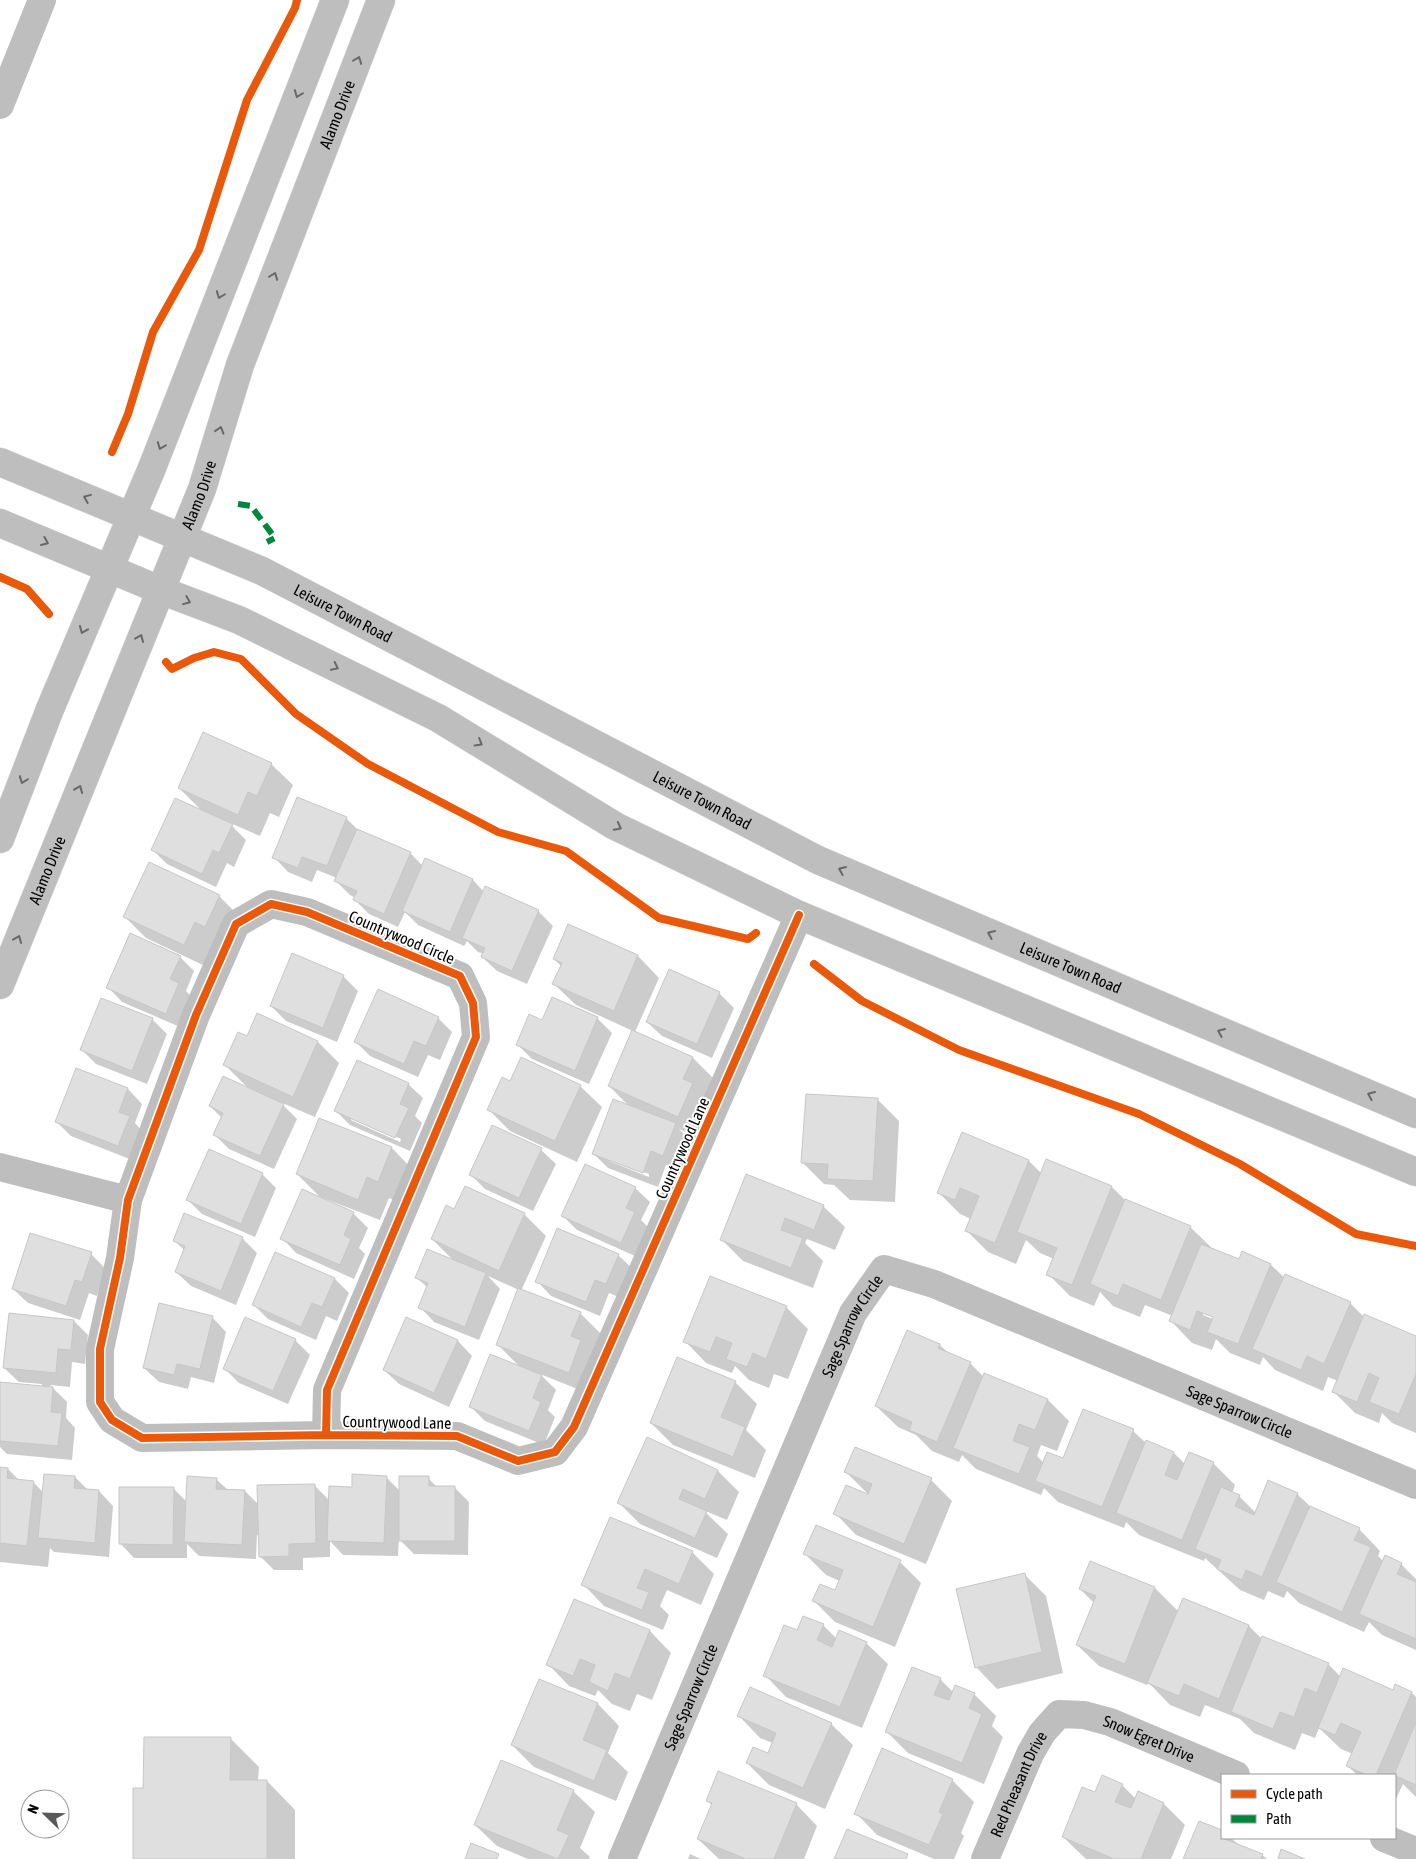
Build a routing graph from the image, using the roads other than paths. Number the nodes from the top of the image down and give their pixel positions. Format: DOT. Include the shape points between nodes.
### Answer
graph roads {
  1 [pos="42,0"];
  2 [pos="335,0"];
  3 [pos="381,0"];
  4 [pos="0,105"];
  5 [pos="0,462"];
  6 [pos="132,517"];
  7 [pos="0,523"];
  8 [pos="182,538"];
  9 [pos="110,569"];
  10 [pos="160,590"];
  11 [pos="0,839"];
  12 [pos="800,915"];
  13 [pos="0,985"];
  14 [pos="1416,1114"];
  15 [pos="0,1166"];
  16 [pos="1416,1172"];
  17 [pos="128,1200"];
  18 [pos="326,1435"];
  19 [pos="1416,1485"];
  20 [pos="1059,1714"];
  21 [pos="1234,1774"];
  22 [pos="1386,1839"];
  23 [pos="1416,1851"];
  24 [pos="622,1859"];
  25 [pos="985,1859"];
  1 -- 4 [label="main road"];
  2 -- 6 [label="main road, one-way"];
  8 -- 3 [label="main road, Alamo Drive, one-way" via="202,489 240,365"];
  6 -- 5 [label="main road, Leisure Town Road, one-way"];
  6 -- 8 [label="main road, Leisure Town Road"];
  6 -- 9 [label="main road"];
  7 -- 9 [label="main road, one-way"];
  8 -- 10 [label="main road, Alamo Drive"];
  14 -- 8 [label="main road, Leisure Town Road, one-way" via="818,860 262,571"];
  9 -- 10 [label="main road"];
  9 -- 11 [label="main road, one-way" via="50,709"];
  10 -- 12 [label="main road, one-way" via="239,620 438,718 616,826"];
  13 -- 10 [label="main road, Alamo Drive, one-way"];
  12 -- 16 [label="main road"];
  12 -- 18 [label="main road, Countrywood Lane" via="574,1427 555,1452 518,1461 456,1436"];
  15 -- 17 [label="main road"];
  17 -- 18 [label="main road, Countrywood Lane" via="120,1258 100,1349 100,1402 112,1420 142,1438"];
  17 -- 18 [label="main road, Countrywood Circle" via="196,1015 236,924 271,904 307,912 460,976 473,1003 476,1037 327,1390"];
  19 -- 24 [label="main road, Sage Sparrow Circle" via="934,1284 884,1269 853,1313"];
  20 -- 21 [label="main road, Snow Egret Drive" via="1084,1715 1110,1722"];
  20 -- 25 [label="main road, Red Pheasant Drive" via="1042,1733 1030,1754"];
  22 -- 23 [label="main road"];
}
